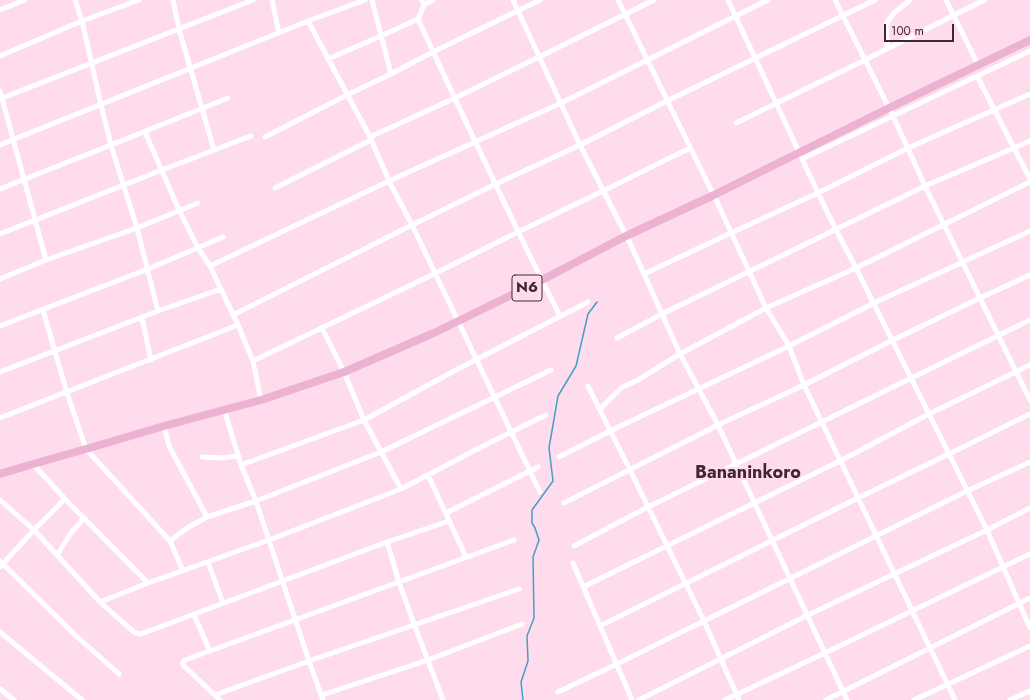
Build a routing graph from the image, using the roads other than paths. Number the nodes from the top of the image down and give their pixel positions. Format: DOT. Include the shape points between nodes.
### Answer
graph roads {
  1 [pos="25,0"];
  2 [pos="75,0"];
  3 [pos="139,0"];
  4 [pos="173,0"];
  5 [pos="253,0"];
  6 [pos="272,0"];
  7 [pos="365,0"];
  8 [pos="372,0"];
  9 [pos="433,0"];
  10 [pos="513,0"];
  11 [pos="540,0"];
  12 [pos="618,0"];
  13 [pos="654,0"];
  14 [pos="728,0"];
  15 [pos="768,0"];
  16 [pos="835,0"];
  17 [pos="875,0"];
  18 [pos="946,0"];
  19 [pos="984,0"];
  20 [pos="908,1"];
  21 [pos="423,2"];
  22 [pos="0,10"];
  23 [pos="518,10"];
  24 [pos="624,14"];
  25 [pos="954,15"];
  26 [pos="735,16"];
  27 [pos="842,16"];
  28 [pos="418,19"];
  29 [pos="82,21"];
  30 [pos="308,21"];
  31 [pos="179,29"];
  32 [pos="279,33"];
  33 [pos="382,36"];
  34 [pos="1030,40"];
  35 [pos="887,49"];
  36 [pos="1030,51"];
  37 [pos="433,52"];
  38 [pos="0,56"];
  39 [pos="539,57"];
  40 [pos="755,58"];
  41 [pos="328,59"];
  42 [pos="647,60"];
  43 [pos="865,60"];
  44 [pos="91,63"];
  45 [pos="978,65"];
  46 [pos="190,69"];
  47 [pos="391,74"];
  48 [pos="977,76"];
  49 [pos="0,92"];
  50 [pos="1030,94"];
  51 [pos="347,95"];
  52 [pos="1,98"];
  53 [pos="228,98"];
  54 [pos="455,98"];
  55 [pos="668,102"];
  56 [pos="561,103"];
  57 [pos="777,104"];
  58 [pos="101,105"];
  59 [pos="202,108"];
  60 [pos="889,108"];
  61 [pos="995,110"];
  62 [pos="893,116"];
  63 [pos="736,123"];
  64 [pos="145,132"];
  65 [pos="251,136"];
  66 [pos="265,137"];
  67 [pos="370,138"];
  68 [pos="13,140"];
  69 [pos="1030,141"];
  70 [pos="475,142"];
  71 [pos="0,145"];
  72 [pos="111,145"];
  73 [pos="580,145"];
  74 [pos="690,148"];
  75 [pos="908,148"];
  76 [pos="1014,148"];
  77 [pos="214,150"];
  78 [pos="801,156"];
  79 [pos="162,170"];
  80 [pos="1030,179"];
  81 [pos="24,180"];
  82 [pos="390,181"];
  83 [pos="1030,182"];
  84 [pos="496,184"];
  85 [pos="124,185"];
  86 [pos="925,186"];
  87 [pos="275,188"];
  88 [pos="0,189"];
  89 [pos="603,192"];
  90 [pos="818,193"];
  91 [pos="714,195"];
  92 [pos="198,203"];
  93 [pos="179,210"];
  94 [pos="35,220"];
  95 [pos="944,224"];
  96 [pos="412,225"];
  97 [pos="137,228"];
  98 [pos="836,230"];
  99 [pos="1030,231"];
  100 [pos="518,232"];
  101 [pos="731,233"];
  102 [pos="0,234"];
  103 [pos="626,236"];
  104 [pos="223,237"];
  105 [pos="198,248"];
  106 [pos="46,260"];
  107 [pos="962,262"];
  108 [pos="210,266"];
  109 [pos="856,268"];
  110 [pos="148,269"];
  111 [pos="749,272"];
  112 [pos="436,273"];
  113 [pos="644,274"];
  114 [pos="1030,275"];
  115 [pos="0,279"];
  116 [pos="542,280"];
  117 [pos="221,289"];
  118 [pos="980,298"];
  119 [pos="588,302"];
  120 [pos="874,304"];
  121 [pos="766,308"];
  122 [pos="43,310"];
  123 [pos="158,311"];
  124 [pos="662,314"];
  125 [pos="234,315"];
  126 [pos="560,316"];
  127 [pos="142,318"];
  128 [pos="1030,320"];
  129 [pos="459,321"];
  130 [pos="238,325"];
  131 [pos="0,326"];
  132 [pos="322,328"];
  133 [pos="998,336"];
  134 [pos="617,338"];
  135 [pos="893,340"];
  136 [pos="789,346"];
  137 [pos="55,350"];
  138 [pos="680,354"];
  139 [pos="476,359"];
  140 [pos="151,360"];
  141 [pos="253,361"];
  142 [pos="1030,365"];
  143 [pos="551,370"];
  144 [pos="0,372"];
  145 [pos="344,372"];
  146 [pos="1016,372"];
  147 [pos="911,378"];
  148 [pos="588,386"];
  149 [pos="804,386"];
  150 [pos="700,389"];
  151 [pos="67,392"];
  152 [pos="494,397"];
  153 [pos="261,400"];
  154 [pos="1030,400"];
  155 [pos="224,409"];
  156 [pos="600,410"];
  157 [pos="929,414"];
  158 [pos="1030,414"];
  159 [pos="546,415"];
  160 [pos="0,418"];
  161 [pos="364,420"];
  162 [pos="822,422"];
  163 [pos="718,425"];
  164 [pos="164,426"];
  165 [pos="610,431"];
  166 [pos="511,432"];
  167 [pos="86,450"];
  168 [pos="381,452"];
  169 [pos="949,454"];
  170 [pos="239,456"];
  171 [pos="202,457"];
  172 [pos="559,457"];
  173 [pos="840,461"];
  174 [pos="1030,462"];
  175 [pos="33,464"];
  176 [pos="241,464"];
  177 [pos="736,464"];
  178 [pos="538,467"];
  179 [pos="630,470"];
  180 [pos="530,471"];
  181 [pos="0,474"];
  182 [pos="428,475"];
  183 [pos="401,489"];
  184 [pos="967,491"];
  185 [pos="540,492"];
  186 [pos="858,498"];
  187 [pos="65,499"];
  188 [pos="0,500"];
  189 [pos="256,501"];
  190 [pos="754,502"];
  191 [pos="564,503"];
  192 [pos="648,507"];
  193 [pos="1030,508"];
  194 [pos="446,513"];
  195 [pos="207,517"];
  196 [pos="84,518"];
  197 [pos="449,521"];
  198 [pos="34,530"];
  199 [pos="987,530"];
  200 [pos="877,537"];
  201 [pos="269,540"];
  202 [pos="514,540"];
  203 [pos="170,541"];
  204 [pos="773,541"];
  205 [pos="387,542"];
  206 [pos="574,546"];
  207 [pos="666,546"];
  208 [pos="1030,554"];
  209 [pos="57,555"];
  210 [pos="466,557"];
  211 [pos="208,562"];
  212 [pos="573,563"];
  213 [pos="1,564"];
  214 [pos="1004,567"];
  215 [pos="183,571"];
  216 [pos="895,573"];
  217 [pos="790,579"];
  218 [pos="283,582"];
  219 [pos="399,582"];
  220 [pos="148,583"];
  221 [pos="685,584"];
  222 [pos="583,587"];
  223 [pos="519,589"];
  224 [pos="1030,598"];
  225 [pos="100,602"];
  226 [pos="223,603"];
  227 [pos="1020,604"];
  228 [pos="912,611"];
  229 [pos="194,614"];
  230 [pos="808,615"];
  231 [pos="296,619"];
  232 [pos="704,622"];
  233 [pos="414,624"];
  234 [pos="522,624"];
  235 [pos="600,626"];
  236 [pos="1030,628"];
  237 [pos="0,632"];
  238 [pos="1030,646"];
  239 [pos="930,648"];
  240 [pos="210,651"];
  241 [pos="825,653"];
  242 [pos="721,659"];
  243 [pos="309,660"];
  244 [pos="428,660"];
  245 [pos="617,664"];
  246 [pos="119,674"];
  247 [pos="948,684"];
  248 [pos="0,689"];
  249 [pos="1030,691"];
  250 [pos="558,692"];
  251 [pos="843,692"];
  252 [pos="737,694"];
  253 [pos="215,695"];
  254 [pos="323,698"];
  255 [pos="14,700"];
  256 [pos="82,700"];
  257 [pos="220,700"];
  258 [pos="443,700"];
  259 [pos="632,700"];
  260 [pos="639,700"];
  261 [pos="725,700"];
  262 [pos="740,700"];
  263 [pos="826,700"];
  264 [pos="847,700"];
  265 [pos="914,700"];
  266 [pos="955,700"];
  267 [pos="1010,700"];
  1 -- 22 [label="street"];
  2 -- 29 [label="street"];
  3 -- 29 [label="street"];
  4 -- 31 [label="street"];
  5 -- 31 [label="street"];
  6 -- 32 [label="street"];
  7 -- 30 [label="street"];
  8 -- 33 [label="street"];
  9 -- 21 [label="street"];
  10 -- 23 [label="street"];
  11 -- 23 [label="street"];
  12 -- 24 [label="street"];
  13 -- 24 [label="street"];
  14 -- 26 [label="street"];
  15 -- 26 [label="street"];
  16 -- 27 [label="street"];
  17 -- 27 [label="street"];
  18 -- 25 [label="street"];
  19 -- 25 [label="street"];
  20 -- 35 [label="street" via="888,21"];
  21 -- 28 [label="street"];
  23 -- 37 [label="street"];
  23 -- 39 [label="street"];
  24 -- 39 [label="street"];
  24 -- 42 [label="street"];
  25 -- 35 [label="street"];
  25 -- 45 [label="street"];
  26 -- 40 [label="street"];
  26 -- 42 [label="street"];
  27 -- 40 [label="street"];
  27 -- 43 [label="street"];
  28 -- 33 [label="street"];
  28 -- 37 [label="street"];
  29 -- 38 [label="street"];
  29 -- 44 [label="street"];
  30 -- 32 [label="street"];
  30 -- 41 [label="street"];
  31 -- 44 [label="street"];
  31 -- 46 [label="street"];
  32 -- 46 [label="street"];
  33 -- 41 [label="street"];
  33 -- 47 [label="street"];
  34 -- 45 [label="highway, N6"];
  35 -- 43 [label="street"];
  36 -- 48 [label="street"];
  37 -- 47 [label="street"];
  37 -- 54 [label="street"];
  39 -- 54 [label="street"];
  39 -- 56 [label="street"];
  40 -- 55 [label="street"];
  40 -- 57 [label="street"];
  41 -- 51 [label="street"];
  42 -- 55 [label="street"];
  42 -- 56 [label="street"];
  43 -- 57 [label="street"];
  43 -- 60 [label="street"];
  44 -- 52 [label="street"];
  44 -- 58 [label="street"];
  45 -- 60 [label="highway, N6"];
  46 -- 58 [label="street"];
  46 -- 59 [label="street"];
  47 -- 51 [label="street"];
  48 -- 61 [label="street"];
  48 -- 62 [label="street"];
  49 -- 52 [label="street"];
  50 -- 61 [label="street"];
  51 -- 66 [label="street"];
  51 -- 67 [label="street"];
  52 -- 68 [label="street"];
  53 -- 59 [label="street"];
  54 -- 67 [label="street"];
  54 -- 70 [label="street"];
  55 -- 73 [label="street"];
  55 -- 74 [label="street"];
  56 -- 70 [label="street"];
  56 -- 73 [label="street"];
  57 -- 63 [label="street"];
  57 -- 78 [label="street"];
  58 -- 68 [label="street"];
  58 -- 72 [label="street"];
  59 -- 64 [label="street"];
  59 -- 77 [label="street"];
  60 -- 62 [label="street"];
  60 -- 78 [label="highway, N6"];
  61 -- 75 [label="street"];
  61 -- 76 [label="street"];
  62 -- 75 [label="street"];
  62 -- 78 [label="street"];
  64 -- 72 [label="street"];
  64 -- 79 [label="street"];
  65 -- 77 [label="street"];
  67 -- 82 [label="street"];
  67 -- 87 [label="street"];
  68 -- 71 [label="street"];
  68 -- 81 [label="street"];
  69 -- 76 [label="street"];
  70 -- 82 [label="street"];
  70 -- 84 [label="street"];
  72 -- 81 [label="street"];
  72 -- 85 [label="street"];
  73 -- 84 [label="street"];
  73 -- 89 [label="street"];
  74 -- 89 [label="street"];
  74 -- 91 [label="street"];
  75 -- 86 [label="street"];
  75 -- 90 [label="street"];
  76 -- 80 [label="street"];
  76 -- 86 [label="street"];
  77 -- 79 [label="street"];
  78 -- 90 [label="street"];
  78 -- 91 [label="highway, N6"];
  79 -- 85 [label="street"];
  79 -- 93 [label="street"];
  81 -- 88 [label="street"];
  81 -- 94 [label="street"];
  82 -- 96 [label="street"];
  82 -- 108 [label="street"];
  83 -- 95 [label="street"];
  84 -- 96 [label="street"];
  84 -- 100 [label="street"];
  85 -- 94 [label="street"];
  85 -- 97 [label="street"];
  86 -- 95 [label="street"];
  86 -- 98 [label="street"];
  89 -- 100 [label="street"];
  89 -- 103 [label="street"];
  90 -- 98 [label="street"];
  90 -- 101 [label="street"];
  91 -- 101 [label="street"];
  91 -- 103 [label="highway, N6"];
  92 -- 93 [label="street"];
  93 -- 97 [label="street"];
  93 -- 105 [label="street"];
  94 -- 102 [label="street"];
  94 -- 106 [label="street"];
  95 -- 107 [label="street"];
  95 -- 109 [label="street"];
  96 -- 112 [label="street"];
  96 -- 125 [label="street"];
  97 -- 106 [label="street"];
  97 -- 110 [label="street"];
  98 -- 109 [label="street"];
  98 -- 111 [label="street"];
  99 -- 107 [label="street"];
  100 -- 112 [label="street"];
  100 -- 116 [label="street"];
  101 -- 111 [label="street"];
  101 -- 113 [label="street"];
  103 -- 113 [label="street"];
  103 -- 116 [label="highway, N6"];
  104 -- 105 [label="street"];
  105 -- 108 [label="street"];
  105 -- 110 [label="street"];
  106 -- 115 [label="street"];
  107 -- 118 [label="street"];
  107 -- 120 [label="street"];
  108 -- 117 [label="street"];
  109 -- 120 [label="street"];
  109 -- 121 [label="street"];
  110 -- 122 [label="street"];
  110 -- 123 [label="street"];
  111 -- 121 [label="street"];
  111 -- 124 [label="street"];
  112 -- 129 [label="street"];
  112 -- 132 [label="street"];
  113 -- 124 [label="street"];
  114 -- 118 [label="street"];
  116 -- 126 [label="street"];
  116 -- 129 [label="highway, N6"];
  117 -- 123 [label="street"];
  117 -- 125 [label="street"];
  118 -- 133 [label="street"];
  118 -- 135 [label="street"];
  119 -- 126 [label="street"];
  120 -- 135 [label="street"];
  120 -- 136 [label="street"];
  121 -- 136 [label="street"];
  121 -- 138 [label="street"];
  122 -- 131 [label="street"];
  122 -- 137 [label="street"];
  123 -- 127 [label="street"];
  124 -- 134 [label="street"];
  124 -- 138 [label="street"];
  125 -- 130 [label="street"];
  126 -- 139 [label="street"];
  127 -- 137 [label="street"];
  127 -- 140 [label="street"];
  128 -- 133 [label="street"];
  129 -- 139 [label="street"];
  129 -- 145 [label="highway, N6"];
  130 -- 140 [label="street"];
  130 -- 141 [label="street"];
  132 -- 141 [label="street"];
  132 -- 145 [label="street"];
  133 -- 146 [label="street"];
  133 -- 147 [label="street"];
  135 -- 147 [label="street"];
  135 -- 149 [label="street"];
  136 -- 149 [label="street"];
  136 -- 150 [label="street"];
  137 -- 144 [label="street"];
  137 -- 151 [label="street"];
  138 -- 150 [label="street"];
  138 -- 156 [label="street" via="622,388"];
  139 -- 152 [label="street"];
  139 -- 161 [label="street"];
  140 -- 151 [label="street"];
  141 -- 153 [label="street"];
  142 -- 146 [label="street"];
  143 -- 152 [label="street"];
  145 -- 153 [label="highway, N6"];
  145 -- 161 [label="street"];
  146 -- 154 [label="street"];
  146 -- 157 [label="street"];
  147 -- 157 [label="street"];
  147 -- 162 [label="street"];
  148 -- 156 [label="street"];
  149 -- 162 [label="street"];
  149 -- 163 [label="street"];
  150 -- 163 [label="street"];
  150 -- 165 [label="street"];
  151 -- 160 [label="street"];
  151 -- 167 [label="street"];
  152 -- 166 [label="street"];
  152 -- 168 [label="street"];
  153 -- 155 [label="highway, N6"];
  155 -- 164 [label="highway, N6"];
  155 -- 170 [label="street"];
  156 -- 165 [label="street"];
  157 -- 169 [label="street"];
  157 -- 173 [label="street"];
  158 -- 169 [label="street"];
  159 -- 166 [label="street"];
  161 -- 168 [label="street"];
  161 -- 176 [label="street"];
  162 -- 173 [label="street"];
  162 -- 177 [label="street"];
  163 -- 177 [label="street"];
  163 -- 179 [label="street"];
  164 -- 167 [label="highway, N6"];
  164 -- 195 [label="street" via="169,446"];
  165 -- 172 [label="street"];
  165 -- 179 [label="street"];
  166 -- 180 [label="street"];
  166 -- 182 [label="street"];
  167 -- 175 [label="highway, N6"];
  167 -- 203 [label="street"];
  168 -- 183 [label="street"];
  168 -- 189 [label="street"];
  169 -- 184 [label="street"];
  169 -- 186 [label="street"];
  170 -- 171 [label="street"];
  170 -- 176 [label="street"];
  173 -- 186 [label="street"];
  173 -- 190 [label="street"];
  174 -- 184 [label="street"];
  175 -- 181 [label="highway, N6"];
  175 -- 187 [label="street"];
  176 -- 189 [label="street"];
  177 -- 190 [label="street"];
  177 -- 192 [label="street"];
  178 -- 180 [label="street"];
  179 -- 191 [label="street"];
  179 -- 192 [label="street"];
  180 -- 185 [label="street"];
  180 -- 194 [label="street"];
  182 -- 183 [label="street"];
  182 -- 194 [label="street"];
  183 -- 201 [label="street"];
  184 -- 199 [label="street"];
  184 -- 200 [label="street"];
  186 -- 200 [label="street"];
  186 -- 204 [label="street"];
  187 -- 196 [label="street"];
  187 -- 198 [label="street"];
  188 -- 198 [label="street"];
  189 -- 195 [label="street"];
  189 -- 201 [label="street"];
  190 -- 204 [label="street"];
  190 -- 207 [label="street"];
  192 -- 206 [label="street"];
  192 -- 207 [label="street"];
  193 -- 199 [label="street"];
  194 -- 197 [label="street"];
  195 -- 203 [label="street"];
  196 -- 209 [label="street"];
  196 -- 220 [label="street"];
  197 -- 205 [label="street"];
  197 -- 210 [label="street"];
  198 -- 209 [label="street"];
  198 -- 213 [label="street"];
  199 -- 214 [label="street"];
  199 -- 216 [label="street"];
  200 -- 216 [label="street"];
  200 -- 217 [label="street"];
  201 -- 211 [label="street"];
  201 -- 218 [label="street"];
  202 -- 210 [label="street"];
  203 -- 215 [label="street"];
  204 -- 217 [label="street"];
  204 -- 221 [label="street"];
  205 -- 218 [label="street"];
  205 -- 219 [label="street"];
  207 -- 221 [label="street"];
  207 -- 222 [label="street"];
  208 -- 214 [label="street"];
  209 -- 225 [label="street"];
  210 -- 219 [label="street"];
  211 -- 215 [label="street"];
  211 -- 226 [label="street"];
  212 -- 222 [label="street"];
  213 -- 246 [label="street"];
  214 -- 227 [label="street"];
  214 -- 228 [label="street"];
  215 -- 220 [label="street"];
  216 -- 228 [label="street"];
  216 -- 230 [label="street"];
  217 -- 230 [label="street"];
  217 -- 232 [label="street"];
  218 -- 226 [label="street"];
  218 -- 231 [label="street"];
  219 -- 231 [label="street"];
  219 -- 233 [label="street"];
  220 -- 225 [label="street"];
  221 -- 232 [label="street"];
  221 -- 235 [label="street"];
  222 -- 235 [label="street"];
  223 -- 233 [label="street"];
  224 -- 227 [label="street"];
  225 -- 229 [label="street" via="135,633 140,634"];
  226 -- 229 [label="street"];
  227 -- 236 [label="street"];
  227 -- 239 [label="street"];
  228 -- 239 [label="street"];
  228 -- 241 [label="street"];
  229 -- 240 [label="street"];
  230 -- 241 [label="street"];
  230 -- 242 [label="street"];
  231 -- 240 [label="street"];
  231 -- 243 [label="street"];
  232 -- 242 [label="street"];
  232 -- 245 [label="street"];
  233 -- 243 [label="street"];
  233 -- 244 [label="street"];
  234 -- 244 [label="street"];
  235 -- 245 [label="street"];
  237 -- 256 [label="street"];
  238 -- 247 [label="street"];
  239 -- 247 [label="street"];
  239 -- 251 [label="street"];
  240 -- 253 [label="street" via="185,660 183,665"];
  241 -- 251 [label="street"];
  241 -- 252 [label="street"];
  242 -- 252 [label="street"];
  242 -- 260 [label="street"];
  243 -- 253 [label="street"];
  243 -- 254 [label="street"];
  244 -- 254 [label="street"];
  244 -- 258 [label="street"];
  245 -- 250 [label="street"];
  245 -- 259 [label="street"];
  247 -- 265 [label="street"];
  247 -- 266 [label="street"];
  248 -- 255 [label="street"];
  249 -- 267 [label="street"];
  251 -- 263 [label="street"];
  251 -- 264 [label="street"];
  252 -- 261 [label="street"];
  252 -- 262 [label="street"];
  253 -- 257 [label="street"];
}
